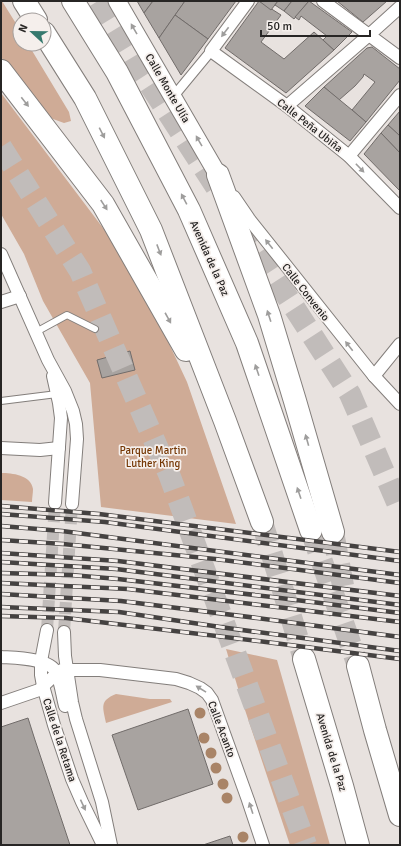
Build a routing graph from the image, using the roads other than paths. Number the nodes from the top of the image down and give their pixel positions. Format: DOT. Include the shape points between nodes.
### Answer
graph roads {
  1 [pos="24,1"];
  2 [pos="73,1"];
  3 [pos="117,1"];
  4 [pos="248,1"];
  5 [pos="323,1"];
  6 [pos="400,6"];
  7 [pos="31,12"];
  8 [pos="369,35"];
  9 [pos="52,46"];
  10 [pos="211,52"];
  11 [pos="400,58"];
  12 [pos="1,71"];
  13 [pos="400,95"];
  14 [pos="173,97"];
  15 [pos="287,106"];
  16 [pos="349,156"];
  17 [pos="218,175"];
  18 [pos="400,208"];
  19 [pos="1,254"];
  20 [pos="20,296"];
  21 [pos="1,302"];
  22 [pos="95,329"];
  23 [pos="36,332"];
  24 [pos="400,344"];
  25 [pos="48,360"];
  26 [pos="374,376"];
  27 [pos="57,394"];
  28 [pos="1,401"];
  29 [pos="400,404"];
  30 [pos="226,421"];
  31 [pos="1,448"];
  32 [pos="59,448"];
  33 [pos="56,503"];
  34 [pos="72,504"];
  35 [pos="262,522"];
  36 [pos="312,530"];
  37 [pos="333,532"];
  38 [pos="47,630"];
  39 [pos="64,632"];
  40 [pos="1,657"];
  41 [pos="304,659"];
  42 [pos="41,661"];
  43 [pos="358,666"];
  44 [pos="62,671"];
  45 [pos="43,686"];
  46 [pos="62,695"];
  47 [pos="1,703"];
  48 [pos="375,730"];
  49 [pos="400,778"];
  50 [pos="400,815"];
  51 [pos="105,817"];
  52 [pos="103,845"];
  53 [pos="111,845"];
  54 [pos="263,845"];
  55 [pos="358,845"];
  1 -- 7 [label="highway"];
  36 -- 2 [label="highway, Avenida de la Paz, one-way" via="247,343 189,210 117,72"];
  14 -- 3 [label="main road, Calle Monte Ulía, one-way"];
  4 -- 10 [label="street, one-way"];
  5 -- 8 [label="street"];
  6 -- 8 [label="street"];
  8 -- 11 [label="street"];
  8 -- 15 [label="street"];
  9 -- 30 [label="highway, one-way" via="85,98 151,230"];
  10 -- 14 [label="street"];
  10 -- 15 [label="street, Calle Peña Ubiña"];
  12 -- 30 [label="highway, one-way" via="104,204"];
  13 -- 16 [label="street"];
  17 -- 14 [label="main road, Calle Monte Ulía, one-way"];
  15 -- 16 [label="street, Calle Peña Ubiña"];
  16 -- 18 [label="street, Calle Peña Ubiña, one-way"];
  26 -- 17 [label="street, Calle Convenio, one-way" via="249,219"];
  37 -- 17 [label="highway, one-way" via="269,315"];
  19 -- 20 [label="street"];
  20 -- 21 [label="street"];
  20 -- 23 [label="street"];
  22 -- 23 [label="lane" via="67,315"];
  23 -- 25 [label="street"];
  24 -- 26 [label="street"];
  25 -- 27 [label="street"];
  25 -- 34 [label="street" via="65,391 76,424"];
  26 -- 29 [label="street, Calle Convenio"];
  27 -- 28 [label="lane"];
  27 -- 32 [label="street" via="61,418"];
  30 -- 35 [label="highway"];
  31 -- 32 [label="street"];
  32 -- 33 [label="street"];
  38 -- 42 [label="street, Calle de la Retama"];
  39 -- 44 [label="street, Calle de la Retama" via="65,656"];
  40 -- 42 [label="street"];
  41 -- 55 [label="highway, Avenida de la Paz"];
  42 -- 44 [label="street"];
  42 -- 45 [label="street, Calle de la Retama"];
  43 -- 48 [label="highway"];
  44 -- 45 [label="street"];
  44 -- 46 [label="street"];
  44 -- 51 [label="street, Calle de la Retama" via="70,690"];
  54 -- 44 [label="street, Calle Acanto, one-way" via="219,716 207,693 189,683 176,680 100,670"];
  45 -- 46 [label="street" via="54,687"];
  45 -- 47 [label="street" via="34,692"];
  45 -- 52 [label="street, Calle de la Retama, one-way" via="72,779"];
  46 -- 51 [label="street" via="92,794"];
  48 -- 49 [label="highway"];
  48 -- 50 [label="highway"];
  51 -- 53 [label="street, Calle de la Retama"];
}
